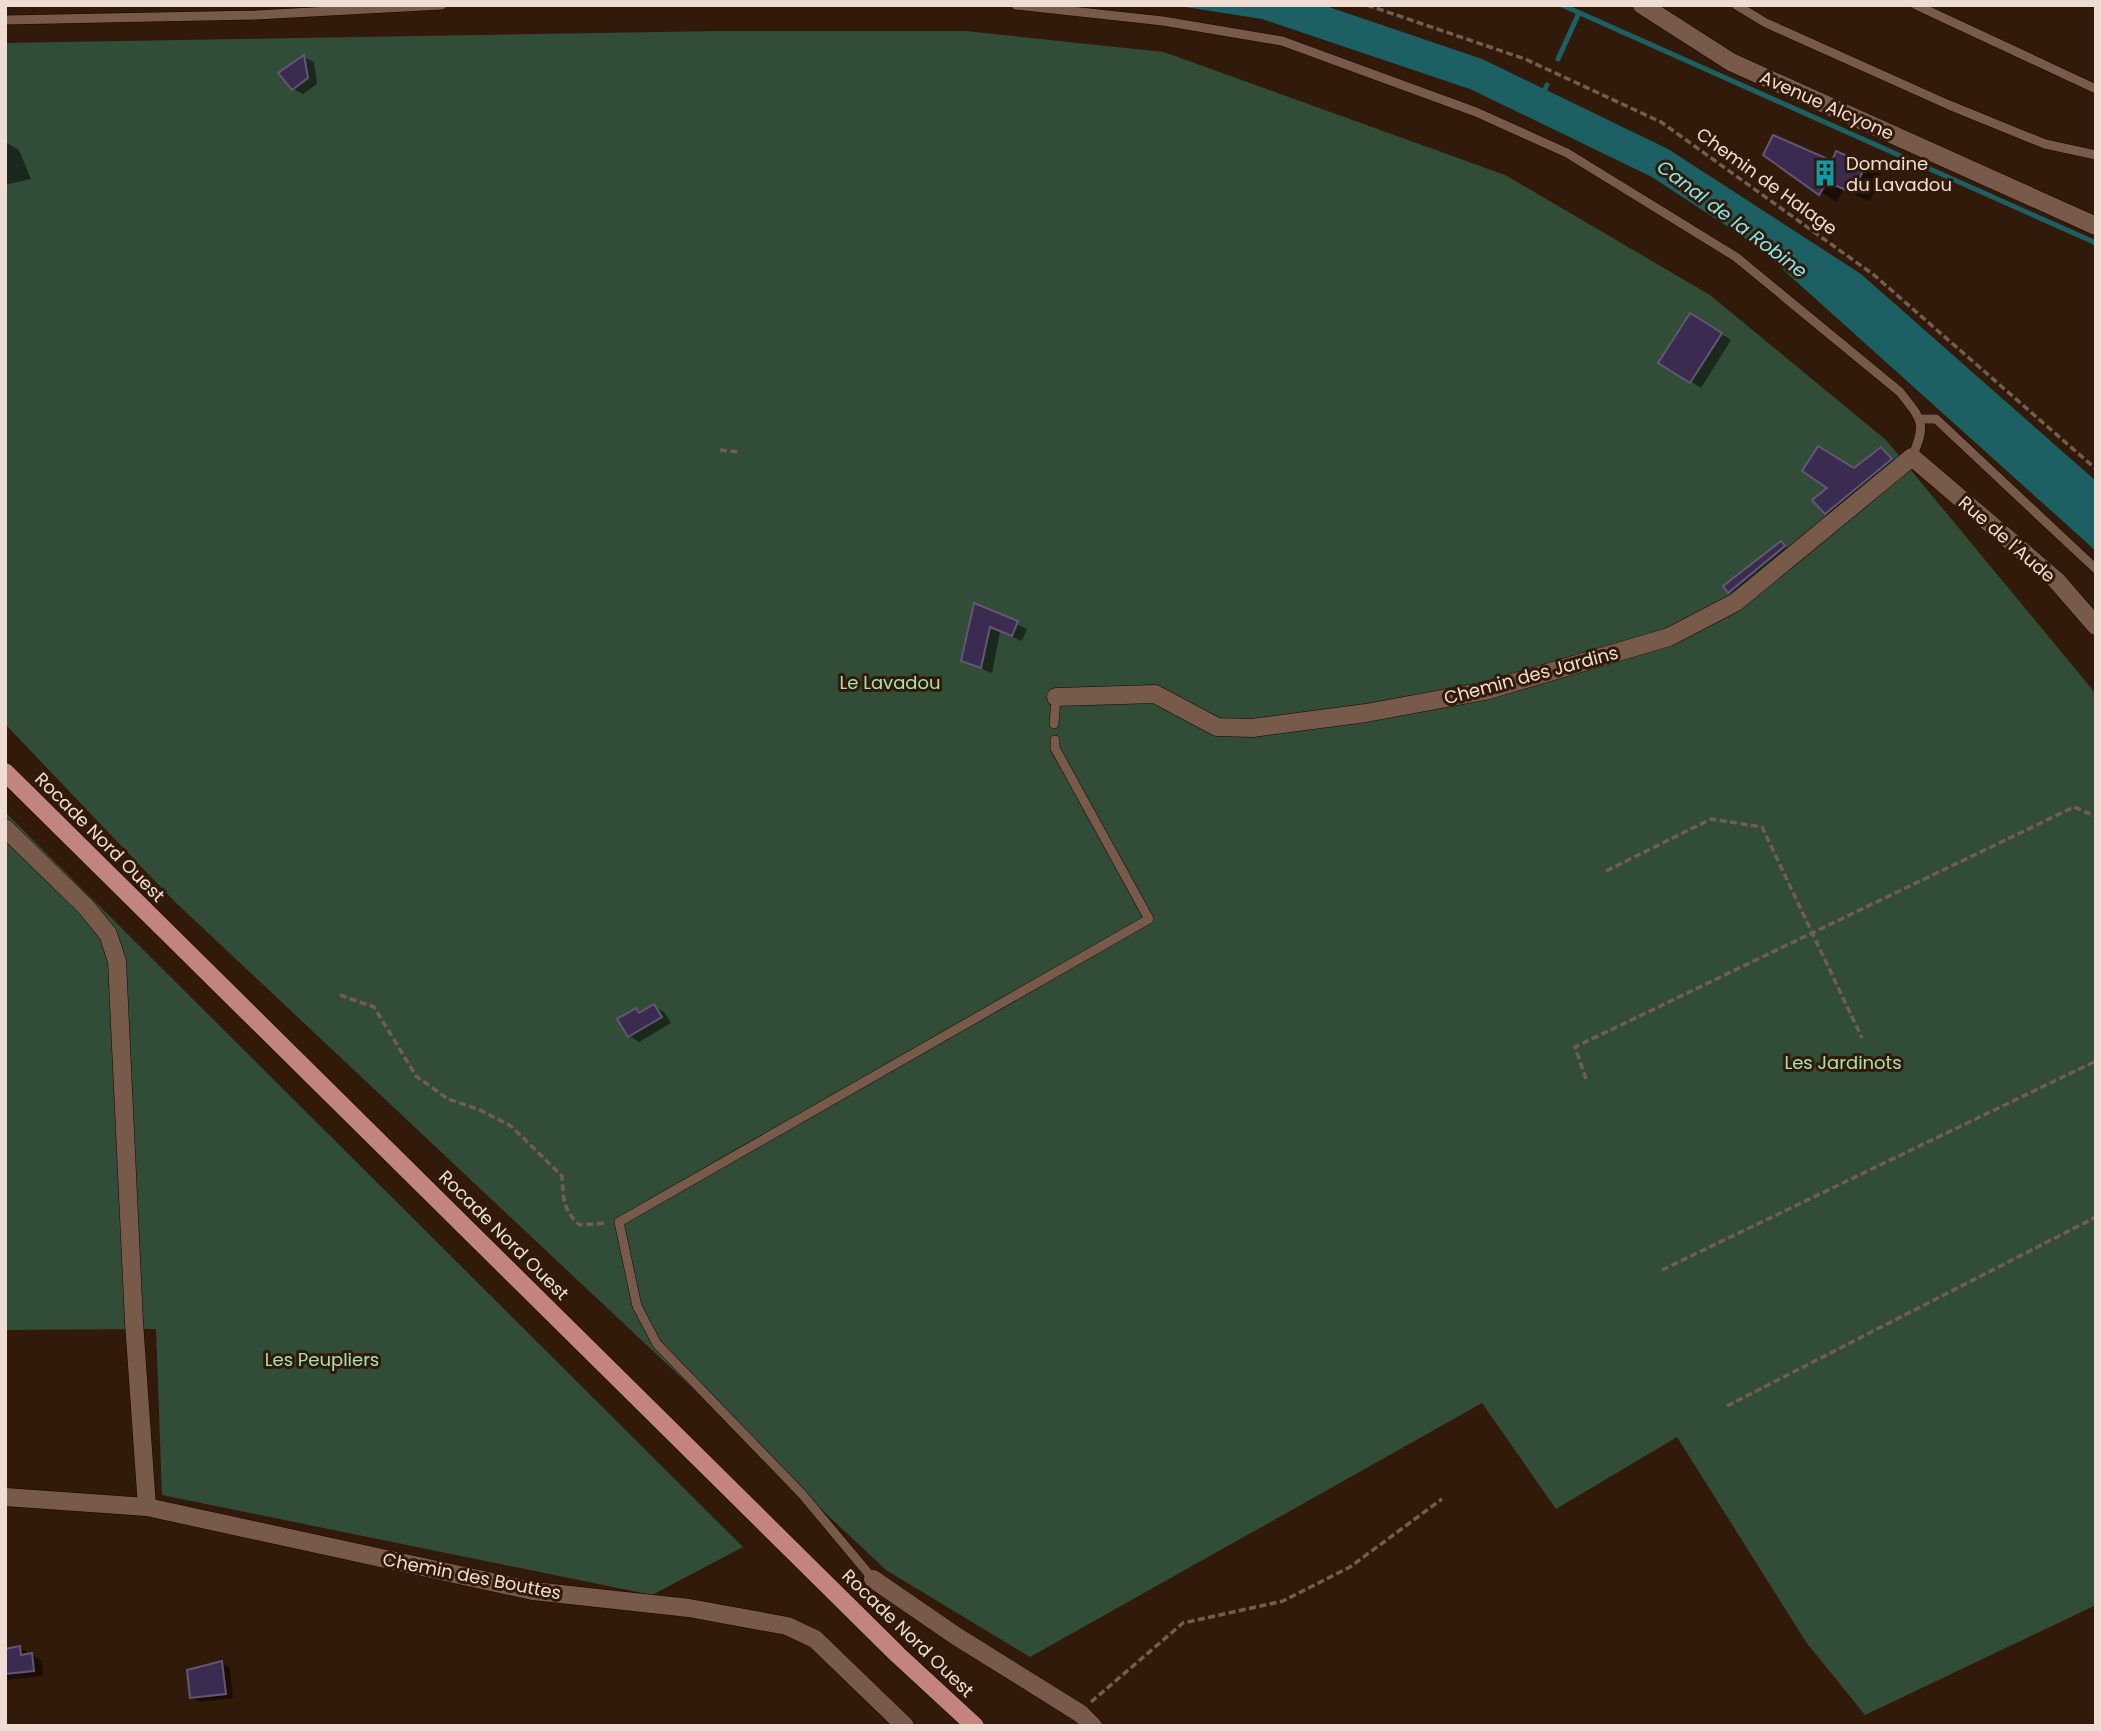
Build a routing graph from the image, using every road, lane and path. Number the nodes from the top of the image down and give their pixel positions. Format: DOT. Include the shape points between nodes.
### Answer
graph roads {
  1 [pos="442,5"];
  2 [pos="1016,5"];
  3 [pos="1367,5"];
  4 [pos="1642,5"];
  5 [pos="1736,5"];
  6 [pos="1916,5"];
  7 [pos="5,20"];
  8 [pos="2096,89"];
  9 [pos="2096,155"];
  10 [pos="2096,226"];
  11 [pos="1922,419"];
  12 [pos="720,450"];
  13 [pos="740,452"];
  14 [pos="1912,457"];
  15 [pos="2096,469"];
  16 [pos="2096,569"];
  17 [pos="2096,626"];
  18 [pos="1056,697"];
  19 [pos="1054,724"];
  20 [pos="1055,740"];
  21 [pos="5,772"];
  22 [pos="2095,816"];
  23 [pos="5,828"];
  24 [pos="1606,871"];
  25 [pos="1813,934"];
  26 [pos="340,995"];
  27 [pos="1862,1038"];
  28 [pos="2096,1061"];
  29 [pos="1586,1079"];
  30 [pos="2096,1217"];
  31 [pos="619,1222"];
  32 [pos="1662,1270"];
  33 [pos="1727,1406"];
  34 [pos="5,1497"];
  35 [pos="1441,1499"];
  36 [pos="147,1507"];
  37 [pos="873,1579"];
  38 [pos="1087,1720"];
  39 [pos="905,1726"];
  40 [pos="975,1726"];
  1 -- 7 [label="lane" via="256,15"];
  2 -- 11 [label="lane" via="1163,21 1282,41 1476,112 1567,153 1736,257 1900,392"];
  3 -- 15 [label="path, Chemin de Halage" via="1525,60 1661,122 1874,275"];
  4 -- 10 [label="street, Avenue Alcyone" via="1731,62"];
  5 -- 9 [label="lane" via="1766,23 1949,105 2045,144"];
  6 -- 8 [label="lane"];
  11 -- 14 [label="lane" via="1923,433"];
  11 -- 16 [label="lane" via="1936,419"];
  12 -- 13 [label="path"];
  14 -- 17 [label="street, Rue de l'Aude" via="2056,580"];
  14 -- 18 [label="street, Chemin des Jardins" via="1736,602 1670,637 1485,691 1252,728 1217,727 1155,694"];
  18 -- 19 [label="lane"];
  20 -- 31 [label="lane" via="1055,748 1149,919"];
  21 -- 40 [label="main road, Rocade Nord Ouest"];
  22 -- 25 [label="path" via="2074,807"];
  23 -- 36 [label="street" via="93,916 108,934 117,961"];
  24 -- 25 [label="path" via="1711,819 1762,827"];
  25 -- 27 [label="path"];
  25 -- 29 [label="path" via="1575,1047"];
  26 -- 31 [label="path" via="374,1007 416,1076 448,1099 511,1126 538,1151 562,1175 568,1215 580,1225"];
  28 -- 32 [label="path"];
  30 -- 33 [label="path"];
  31 -- 37 [label="lane" via="637,1306 657,1345 802,1494"];
  34 -- 36 [label="street, Chemin des Bouttes"];
  35 -- 38 [label="path" via="1350,1567 1283,1601 1183,1623"];
  36 -- 39 [label="street, Chemin des Bouttes" via="533,1591 689,1608 787,1626 815,1639"];
  37 -- 38 [label="street"];
}
